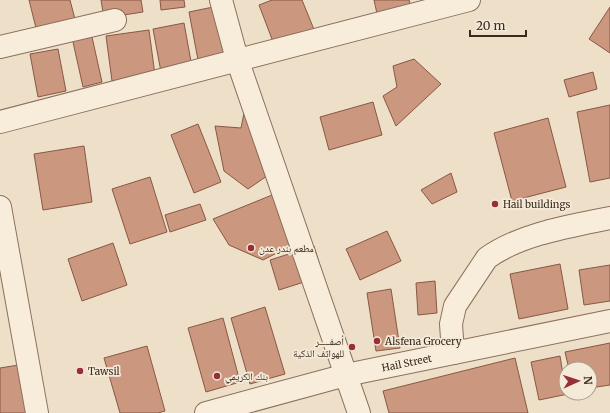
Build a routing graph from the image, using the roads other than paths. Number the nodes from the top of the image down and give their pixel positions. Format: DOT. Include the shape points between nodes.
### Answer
graph roads {
  1 [pos="221,0"];
  2 [pos="469,0"];
  3 [pos="115,20"];
  4 [pos="0,47"];
  5 [pos="237,59"];
  6 [pos="0,122"];
  7 [pos="0,207"];
  8 [pos="610,218"];
  9 [pos="610,321"];
  10 [pos="452,354"];
  11 [pos="346,375"];
  12 [pos="37,413"];
  13 [pos="206,413"];
  14 [pos="359,413"];
  1 -- 5 [label="street"];
  2 -- 5 [label="street"];
  3 -- 4 [label="street"];
  5 -- 6 [label="street"];
  5 -- 11 [label="street"];
  7 -- 12 [label="street"];
  8 -- 10 [label="street" via="541,234 494,252 486,258 455,306 451,324"];
  9 -- 10 [label="street, Hail Street"];
  10 -- 11 [label="street, Hail Street"];
  11 -- 13 [label="street, Hail Street"];
  11 -- 14 [label="street"];
}
